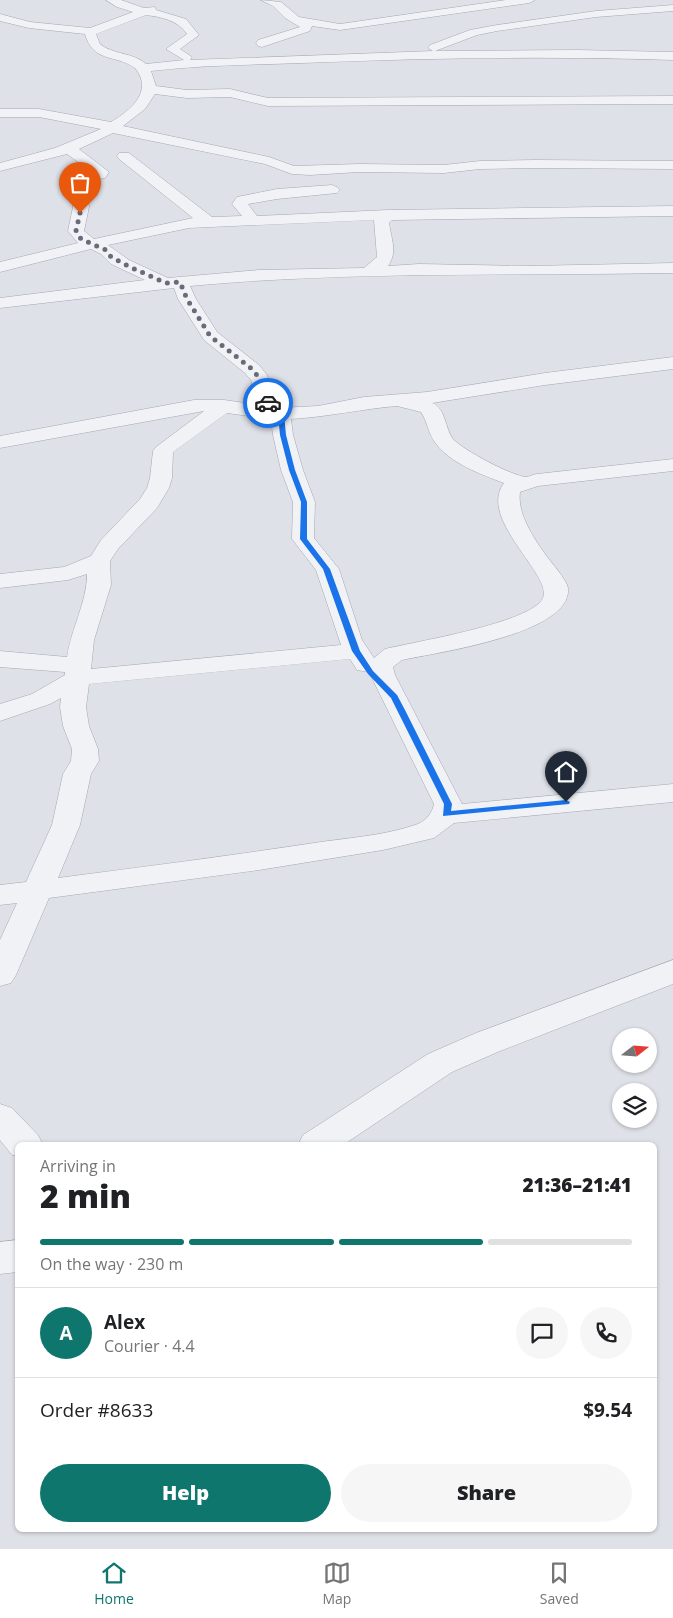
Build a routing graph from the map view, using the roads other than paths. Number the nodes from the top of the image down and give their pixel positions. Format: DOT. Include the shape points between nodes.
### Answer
graph roads {
  1 [pos="112,0"];
  2 [pos="267,0"];
  3 [pos="528,0"];
  4 [pos="622,0"];
  5 [pos="170,2"];
  6 [pos="658,5"];
  7 [pos="673,6"];
  8 [pos="131,8"];
  9 [pos="104,10"];
  10 [pos="146,11"];
  11 [pos="596,14"];
  12 [pos="55,15"];
  13 [pos="3,19"];
  14 [pos="296,20"];
  15 [pos="362,25"];
  16 [pos="399,30"];
  17 [pos="90,32"];
  18 [pos="435,36"];
  19 [pos="454,40"];
  20 [pos="262,43"];
  21 [pos="247,44"];
  22 [pos="215,51"];
  23 [pos="417,54"];
  24 [pos="673,56"];
  25 [pos="186,57"];
  26 [pos="328,58"];
  27 [pos="138,65"];
  28 [pos="149,88"];
  29 [pos="673,100"];
  30 [pos="0,113"];
  31 [pos="113,128"];
  32 [pos="170,141"];
  33 [pos="67,147"];
  34 [pos="124,156"];
  35 [pos="0,162"];
  36 [pos="27,162"];
  37 [pos="88,162"];
  38 [pos="673,166"];
  39 [pos="0,167"];
  40 [pos="319,171"];
  41 [pos="332,190"];
  42 [pos="277,194"];
  43 [pos="673,211"];
  44 [pos="339,212"];
  45 [pos="388,215"];
  46 [pos="360,216"];
  47 [pos="252,219"];
  48 [pos="208,222"];
  49 [pos="90,244"];
  50 [pos="0,267"];
  51 [pos="673,268"];
  52 [pos="367,273"];
  53 [pos="173,283"];
  54 [pos="0,303"];
  55 [pos="673,363"];
  56 [pos="389,401"];
  57 [pos="224,406"];
  58 [pos="276,413"];
  59 [pos="0,442"];
  60 [pos="673,466"];
  61 [pos="523,483"];
  62 [pos="99,561"];
  63 [pos="0,581"];
  64 [pos="356,651"];
  65 [pos="0,659"];
  66 [pos="78,672"];
  67 [pos="394,697"];
  68 [pos="0,713"];
  69 [pos="673,793"];
  70 [pos="446,814"];
  71 [pos="39,889"];
  72 [pos="0,895"];
  73 [pos="673,971"];
  74 [pos="0,975"];
  75 [pos="0,1118"];
  76 [pos="22,1142"];
  77 [pos="321,1142"];
  78 [pos="15,1256"];
  79 [pos="0,1258"];
  1 -- 8 [label="street"];
  2 -- 14 [label="street"];
  3 -- 15 [label="street"];
  4 -- 6 [label="street"];
  5 -- 10 [label="street"];
  6 -- 7 [label="street"];
  6 -- 11 [label="street"];
  7 -- 11 [label="street"];
  8 -- 9 [label="street"];
  8 -- 10 [label="street"];
  10 -- 17 [label="street"];
  10 -- 25 [label="street" via="165,14 189,29 193,35 172,49"];
  11 -- 19 [label="street" via="474,32"];
  12 -- 13 [label="street"];
  13 -- 17 [label="street"];
  14 -- 15 [label="street" via="337,27"];
  14 -- 20 [label="street" via="306,26 306,30"];
  15 -- 16 [label="street"];
  17 -- 27 [label="street" via="95,47"];
  18 -- 19 [label="street"];
  19 -- 23 [label="street"];
  20 -- 21 [label="street"];
  20 -- 26 [label="street" via="284,45"];
  22 -- 25 [label="street"];
  23 -- 24 [label="street"];
  23 -- 26 [label="street"];
  25 -- 27 [label="street"];
  26 -- 27 [label="street"];
  27 -- 28 [label="street"];
  28 -- 29 [label="street" via="183,94 230,93 268,102"];
  28 -- 31 [label="street" via="142,104"];
  30 -- 31 [label="street" via="44,114"];
  31 -- 32 [label="street"];
  31 -- 33 [label="street"];
  32 -- 34 [label="street"];
  32 -- 40 [label="street" via="268,161 292,170"];
  33 -- 36 [label="street"];
  33 -- 37 [label="street"];
  34 -- 37 [label="street"];
  34 -- 48 [label="street"];
  35 -- 36 [label="street"];
  36 -- 39 [label="street"];
  37 -- 49 [label="street" via="102,172 78,181 81,207 76,231"];
  38 -- 40 [label="street" via="535,164"];
  40 -- 41 [label="street"];
  41 -- 42 [label="street"];
  41 -- 44 [label="street" via="333,203"];
  42 -- 44 [label="street" via="314,202"];
  42 -- 47 [label="street" via="240,201"];
  43 -- 45 [label="street"];
  44 -- 46 [label="street"];
  45 -- 46 [label="street"];
  45 -- 52 [label="street" via="380,222 386,248 384,259 380,267"];
  46 -- 47 [label="street"];
  47 -- 48 [label="street"];
  48 -- 49 [label="street"];
  49 -- 50 [label="street"];
  49 -- 53 [label="street" via="106,250 119,261"];
  51 -- 52 [label="street" via="419,269"];
  52 -- 53 [label="street" via="259,275"];
  53 -- 54 [label="street"];
  53 -- 58 [label="street" via="210,336 260,379"];
  55 -- 56 [label="street"];
  56 -- 58 [label="street" via="364,402 318,412"];
  56 -- 61 [label="street" via="428,408 446,443 482,467"];
  57 -- 58 [label="street"];
  57 -- 59 [label="street" via="194,406"];
  57 -- 62 [label="street" via="163,451 158,488 108,545"];
  58 -- 64 [label="street" via="304,502 304,539 327,569"];
  60 -- 61 [label="street"];
  61 -- 67 [label="street" via="512,487 508,500 523,538 556,587 555,599 547,609 531,619 491,633 394,654 380,666"];
  62 -- 63 [label="street" via="68,572"];
  62 -- 66 [label="street" via="99,585 82,640"];
  64 -- 66 [label="street"];
  64 -- 67 [label="street"];
  65 -- 66 [label="street"];
  66 -- 68 [label="street" via="41,699"];
  66 -- 71 [label="street" via="73,708 85,749 85,761 77,774 66,825"];
  67 -- 70 [label="street" via="448,804"];
  69 -- 70 [label="street"];
  70 -- 71 [label="street" via="424,832 383,841 259,861"];
  71 -- 72 [label="street"];
  71 -- 74 [label="street"];
  73 -- 77 [label="street" via="440,1063"];
  75 -- 76 [label="street"];
  78 -- 79 [label="street"];
}
